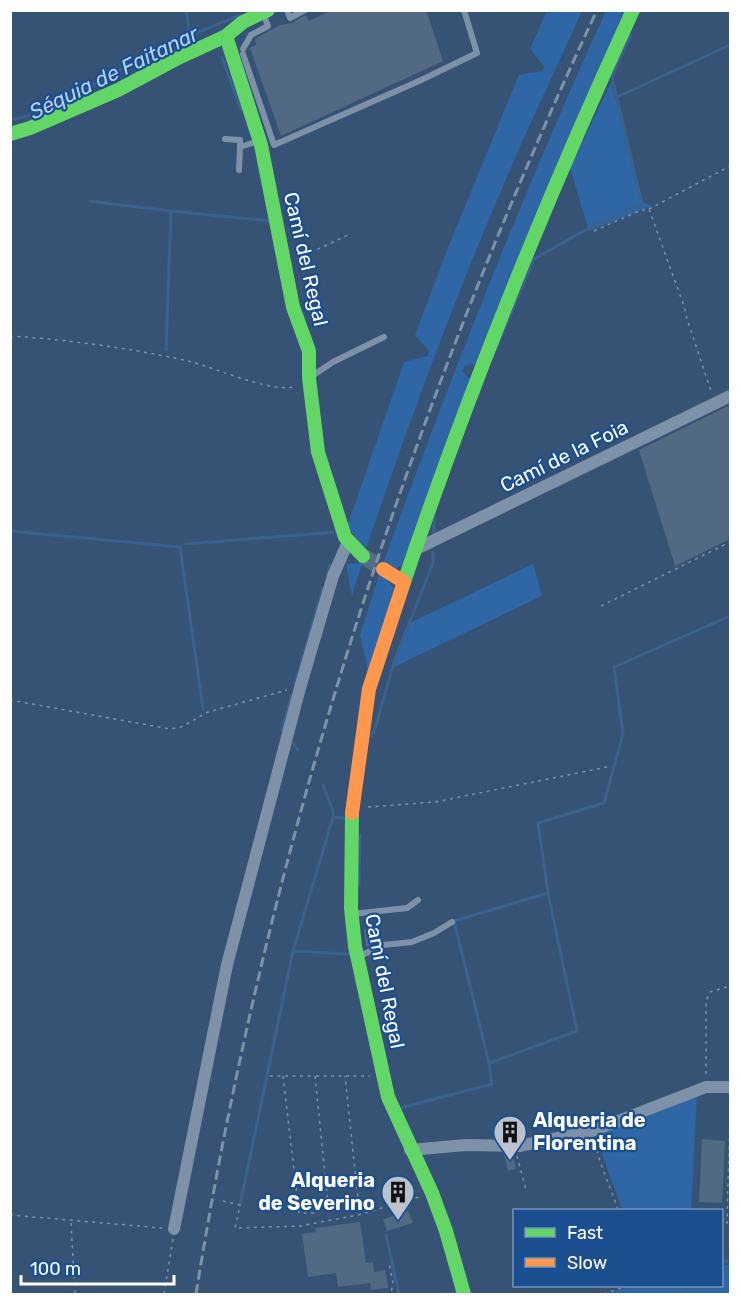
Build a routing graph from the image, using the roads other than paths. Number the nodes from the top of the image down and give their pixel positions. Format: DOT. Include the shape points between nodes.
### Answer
graph roads {
  1 [pos="287,10"];
  2 [pos="305,10"];
  3 [pos="464,10"];
  4 [pos="633,10"];
  5 [pos="266,12"];
  6 [pos="226,36"];
  7 [pos="10,134"];
  8 [pos="225,139"];
  9 [pos="260,141"];
  10 [pos="240,147"];
  11 [pos="239,170"];
  12 [pos="384,337"];
  13 [pos="309,378"];
  14 [pos="730,396"];
  15 [pos="348,542"];
  16 [pos="414,550"];
  17 [pos="363,556"];
  18 [pos="383,569"];
  19 [pos="404,582"];
  20 [pos="418,900"];
  21 [pos="352,914"];
  22 [pos="452,922"];
  23 [pos="357,957"];
  24 [pos="730,1087"];
  25 [pos="410,1150"];
  26 [pos="174,1228"];
  27 [pos="464,1294"];
  1 -- 2 [label="lane" via="290,18"];
  3 -- 5 [label="lane" via="477,53 274,145 243,52 251,35 268,26"];
  4 -- 16 [label="street, Camí del Regal" via="524,261"];
  5 -- 6 [label="street" via="243,22"];
  6 -- 7 [label="street" via="95,101"];
  6 -- 9 [label="street, Camí del Regal"];
  8 -- 10 [label="lane" via="240,140"];
  9 -- 10 [label="lane"];
  9 -- 13 [label="street, Camí del Regal" via="293,307 309,351"];
  10 -- 11 [label="lane"];
  12 -- 13 [label="lane"];
  13 -- 15 [label="street, Camí del Regal" via="318,452"];
  14 -- 16 [label="street, Camí de la Foia"];
  15 -- 17 [label="street, Camí del Regal"];
  15 -- 26 [label="street" via="333,576 300,688 227,965"];
  16 -- 19 [label="street, Camí del Regal"];
  18 -- 19 [label="street"];
  19 -- 21 [label="street, Camí del Regal" via="369,689 352,809"];
  20 -- 21 [label="lane" via="407,908"];
  21 -- 23 [label="street, Camí del Regal"];
  22 -- 23 [label="lane" via="412,942 383,945"];
  23 -- 25 [label="street, Camí del Regal" via="364,1009 388,1097"];
  24 -- 25 [label="street" via="706,1087 592,1131 514,1146"];
  25 -- 27 [label="street, Camí del Regal" via="432,1193"];
}
